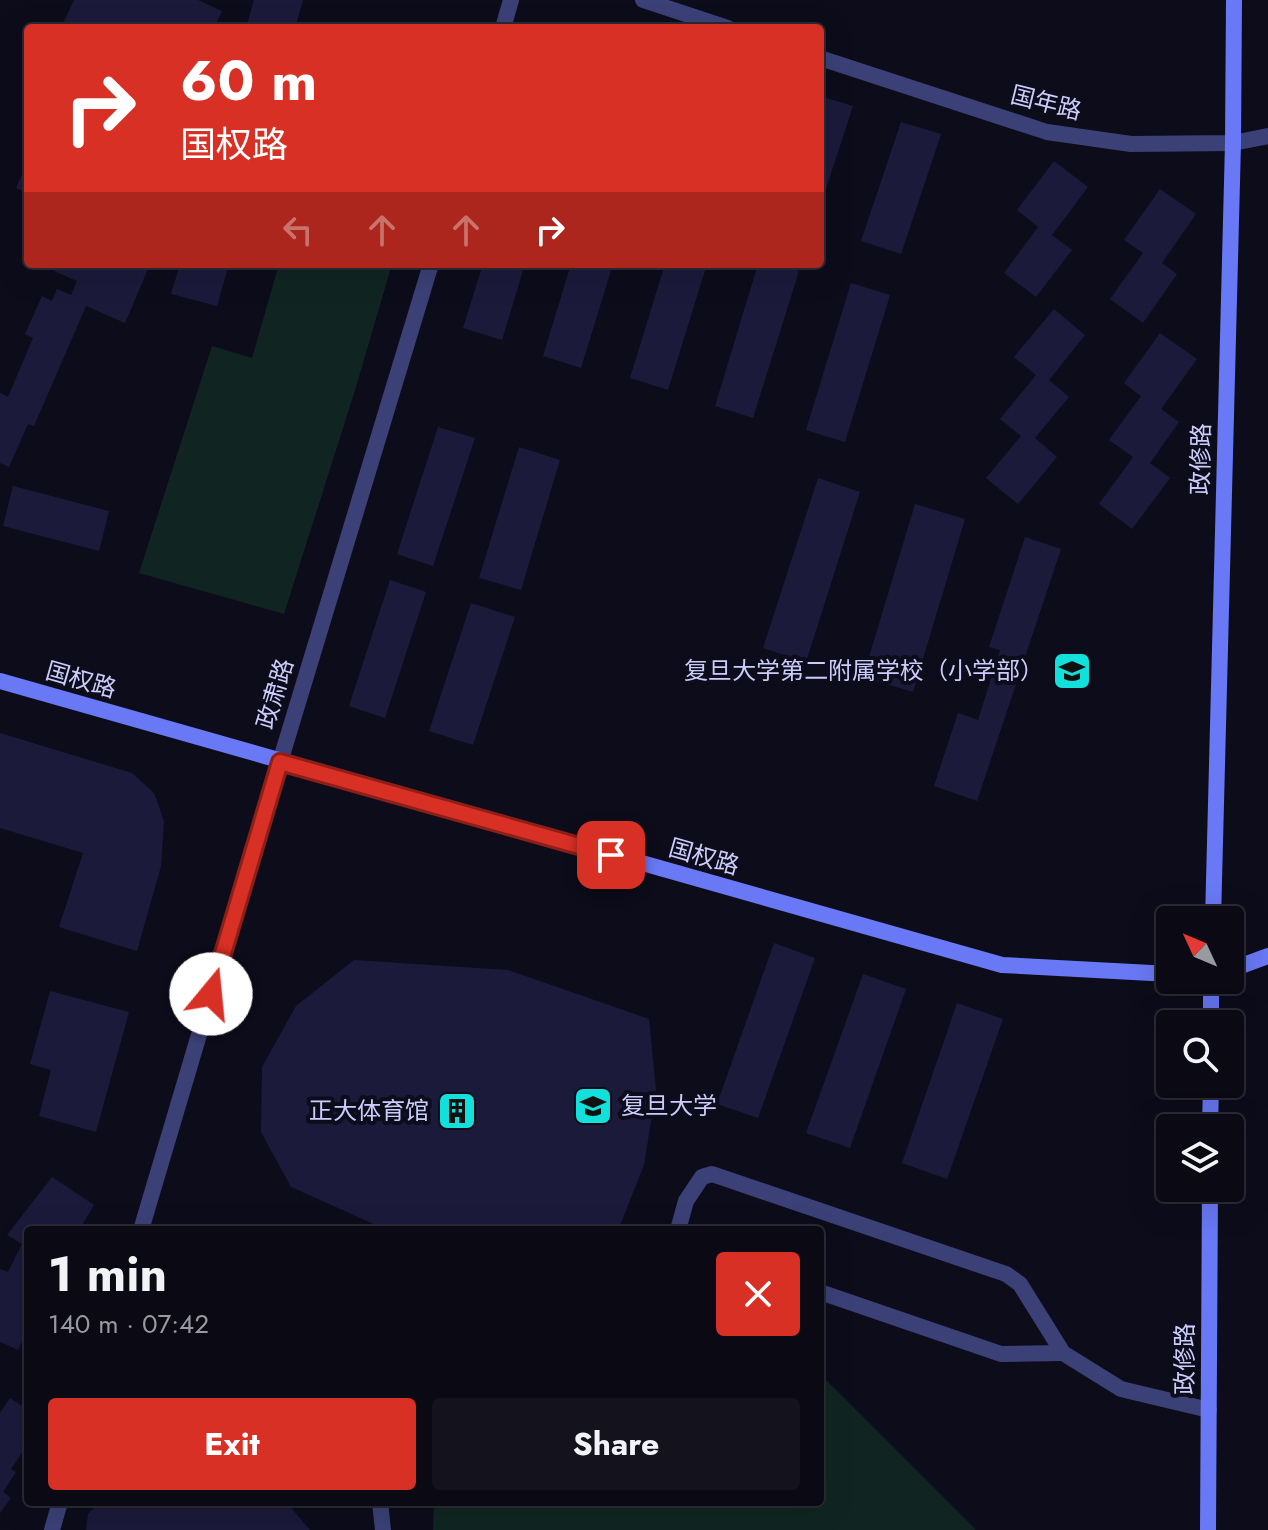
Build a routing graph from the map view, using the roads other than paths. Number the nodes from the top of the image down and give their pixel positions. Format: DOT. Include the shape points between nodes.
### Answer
graph roads {
  1 [pos="511,0"];
  2 [pos="643,0"];
  3 [pos="1234,0"];
  4 [pos="504,24"];
  5 [pos="716,24"];
  6 [pos="824,59"];
  7 [pos="1268,136"];
  8 [pos="1233,143"];
  9 [pos="430,268"];
  10 [pos="0,681"];
  11 [pos="280,762"];
  12 [pos="1213,906"];
  13 [pos="1268,956"];
  14 [pos="1244,965"];
  15 [pos="1156,973"];
  16 [pos="1210,1202"];
  17 [pos="142,1226"];
  18 [pos="679,1226"];
  19 [pos="824,1293"];
  20 [pos="1063,1353"];
  21 [pos="1209,1410"];
  22 [pos="59,1506"];
  23 [pos="380,1506"];
  24 [pos="52,1530"];
  25 [pos="383,1530"];
  26 [pos="1208,1530"];
  1 -- 4 [label="street"];
  2 -- 5 [label="street"];
  3 -- 8 [label="street, 政修路"];
  6 -- 8 [label="street, 国年路" via="1047,132 1131,144"];
  7 -- 8 [label="street, 国年路"];
  8 -- 12 [label="street, 政修路"];
  9 -- 11 [label="street, 政肃路"];
  10 -- 11 [label="street, 国权路"];
  11 -- 15 [label="street, 国权路" via="1002,965"];
  11 -- 17 [label="street, 政肃路"];
  13 -- 14 [label="street"];
  16 -- 21 [label="street, 政修路"];
  18 -- 20 [label="street" via="686,1201 702,1177 712,1174 1006,1274 1020,1284"];
  19 -- 20 [label="street" via="1001,1354"];
  20 -- 21 [label="street" via="1121,1389"];
  21 -- 26 [label="street, 政修路"];
  22 -- 24 [label="street"];
  23 -- 25 [label="street"];
}
